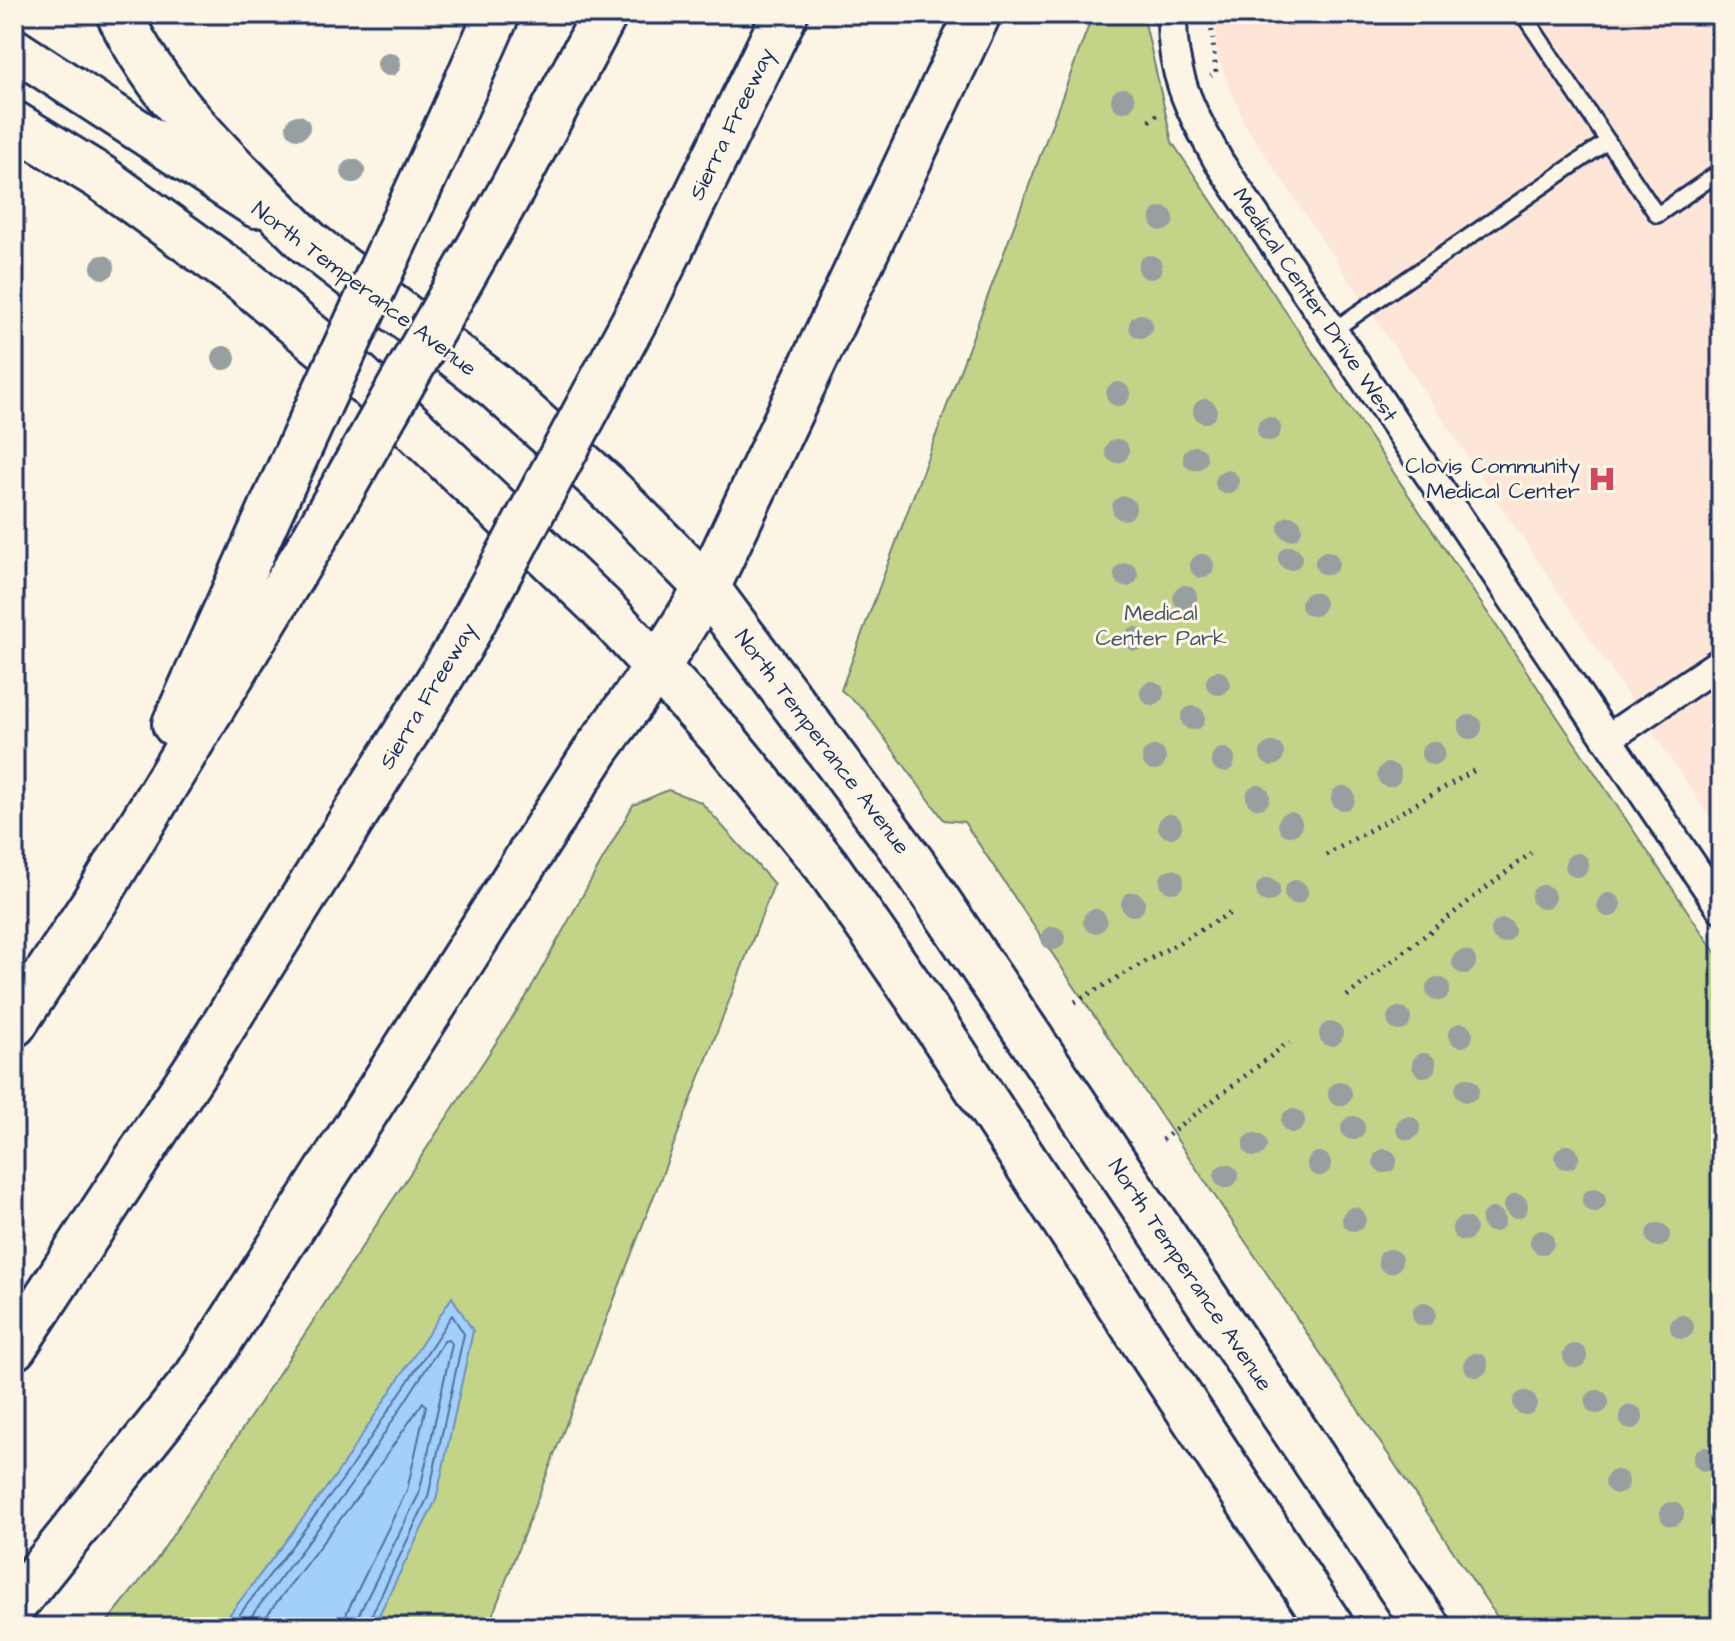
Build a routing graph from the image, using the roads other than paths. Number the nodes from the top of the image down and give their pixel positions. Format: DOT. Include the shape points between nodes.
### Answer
graph roads {
  1 [pos="119,14"];
  2 [pos="497,14"];
  3 [pos="605,14"];
  4 [pos="785,14"];
  5 [pos="978,14"];
  6 [pos="1172,14"];
  7 [pos="1523,14"];
  8 [pos="14,49"];
  9 [pos="14,124"];
  10 [pos="1608,141"];
  11 [pos="1721,171"];
  12 [pos="309,243"];
  13 [pos="1332,331"];
  14 [pos="707,588"];
  15 [pos="1721,662"];
  16 [pos="658,666"];
  17 [pos="1607,739"];
  18 [pos="95,901"];
  19 [pos="1721,908"];
  20 [pos="14,1024"];
  21 [pos="14,1347"];
  22 [pos="14,1605"];
  23 [pos="1331,1627"];
  24 [pos="1427,1627"];
  1 -- 12 [label="main road" via="171,99"];
  2 -- 18 [label="main road, bridge"];
  3 -- 18 [label="main road, bridge" via="314,539"];
  4 -- 21 [label="main road, Sierra Freeway, bridge" via="646,299 460,646 211,1046"];
  5 -- 14 [label="main road"];
  6 -- 13 [label="street, Medical Center Drive West" via="1172,44 1185,100 1219,162"];
  7 -- 10 [label="lane"];
  8 -- 12 [label="main road, North Temperance Avenue"];
  9 -- 16 [label="main road" via="100,177 247,283 358,375"];
  10 -- 11 [label="lane" via="1657,215"];
  10 -- 13 [label="lane"];
  12 -- 14 [label="main road, North Temperance Avenue" via="495,386 604,484"];
  13 -- 17 [label="street, Medical Center Drive West"];
  14 -- 16 [label="main road"];
  14 -- 24 [label="main road, North Temperance Avenue" via="913,864"];
  15 -- 17 [label="street"];
  16 -- 22 [label="main road" via="597,749 196,1378"];
  16 -- 23 [label="main road" via="826,865"];
  17 -- 19 [label="street, Medical Center Drive West"];
  18 -- 20 [label="main road"];
}
